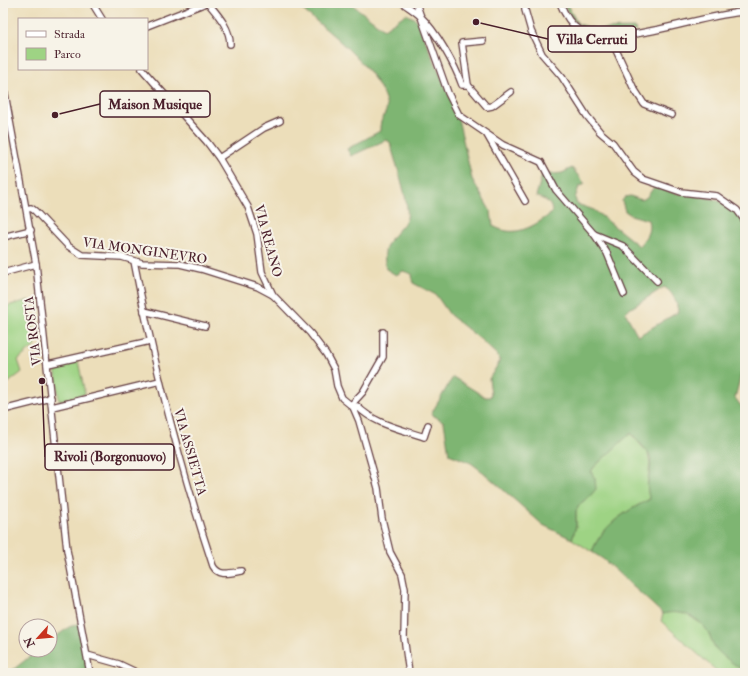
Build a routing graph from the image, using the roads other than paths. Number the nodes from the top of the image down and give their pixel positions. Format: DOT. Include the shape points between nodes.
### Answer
graph roads {
  1 [pos="92,3"];
  2 [pos="207,3"];
  3 [pos="402,3"];
  4 [pos="416,3"];
  5 [pos="526,3"];
  6 [pos="560,3"];
  7 [pos="745,12"];
  8 [pos="420,16"];
  9 [pos="101,18"];
  10 [pos="148,26"];
  11 [pos="610,37"];
  12 [pos="483,41"];
  13 [pos="230,44"];
  14 [pos="143,70"];
  15 [pos="3,83"];
  16 [pos="468,85"];
  17 [pos="4,90"];
  18 [pos="511,92"];
  19 [pos="672,115"];
  20 [pos="280,121"];
  21 [pos="485,133"];
  22 [pos="218,158"];
  23 [pos="525,201"];
  24 [pos="27,209"];
  25 [pos="745,221"];
  26 [pos="30,230"];
  27 [pos="594,234"];
  28 [pos="3,237"];
  29 [pos="134,261"];
  30 [pos="36,264"];
  31 [pos="3,273"];
  32 [pos="656,281"];
  33 [pos="624,294"];
  34 [pos="273,295"];
  35 [pos="144,311"];
  36 [pos="205,326"];
  37 [pos="384,332"];
  38 [pos="150,341"];
  39 [pos="48,364"];
  40 [pos="160,381"];
  41 [pos="51,398"];
  42 [pos="352,406"];
  43 [pos="52,407"];
  44 [pos="3,410"];
  45 [pos="428,425"];
  46 [pos="241,571"];
  47 [pos="87,655"];
  48 [pos="90,673"];
  49 [pos="138,673"];
  50 [pos="409,673"];
  1 -- 9 [label="street"];
  2 -- 10 [label="street"];
  2 -- 13 [label="street" via="225,25 230,35"];
  3 -- 8 [label="street"];
  4 -- 8 [label="street"];
  5 -- 25 [label="street" via="525,10 531,30 542,54 562,77 587,116 600,132 613,142 634,172 643,179 681,192 717,196 737,210"];
  6 -- 11 [label="street" via="571,23 580,30"];
  7 -- 11 [label="street"];
  8 -- 16 [label="street" via="457,69 462,85"];
  8 -- 21 [label="street" via="448,93 459,114"];
  11 -- 19 [label="street" via="633,87 644,104"];
  12 -- 16 [label="street" via="462,43"];
  14 -- 22 [label="street, VIA REANO" via="207,142"];
  15 -- 17 [label="street, VIA ROSTA"];
  16 -- 18 [label="street" via="487,107"];
  17 -- 24 [label="street, VIA ROSTA"];
  20 -- 22 [label="street" via="264,128"];
  21 -- 23 [label="street"];
  21 -- 27 [label="street" via="503,145 541,162 556,190"];
  22 -- 34 [label="street, VIA REANO" via="248,207 257,234 262,272"];
  24 -- 26 [label="street, VIA ROSTA"];
  24 -- 29 [label="street, VIA MONGINEVRO" via="35,210 77,252 87,256 122,257"];
  26 -- 28 [label="street"];
  26 -- 30 [label="street, VIA ROSTA"];
  27 -- 32 [label="street" via="623,246"];
  27 -- 33 [label="street" via="608,253"];
  29 -- 34 [label="street, VIA MONGINEVRO" via="180,264 201,269 258,287"];
  29 -- 35 [label="street, VIA ASSIETTA"];
  30 -- 31 [label="street"];
  30 -- 39 [label="street, VIA ROSTA"];
  34 -- 42 [label="street, VIA REANO" via="310,333 326,354 334,369 342,398"];
  35 -- 36 [label="street"];
  35 -- 38 [label="street, VIA ASSIETTA"];
  37 -- 42 [label="street" via="383,357"];
  38 -- 39 [label="street"];
  38 -- 40 [label="street, VIA ASSIETTA"];
  39 -- 41 [label="street, VIA ROSTA"];
  40 -- 43 [label="street"];
  40 -- 46 [label="street, VIA ASSIETTA" via="213,566 216,572 222,574"];
  41 -- 43 [label="street, VIA ROSTA"];
  41 -- 44 [label="street"];
  42 -- 45 [label="street, VIA REANO" via="357,406 364,414 379,422 424,437"];
  42 -- 50 [label="street" via="359,421 378,488 390,552 402,574 405,589 404,637"];
  43 -- 47 [label="street, VIA ROSTA" via="67,550"];
  47 -- 48 [label="street, VIA ROSTA"];
  47 -- 49 [label="street" via="119,664"];
}
